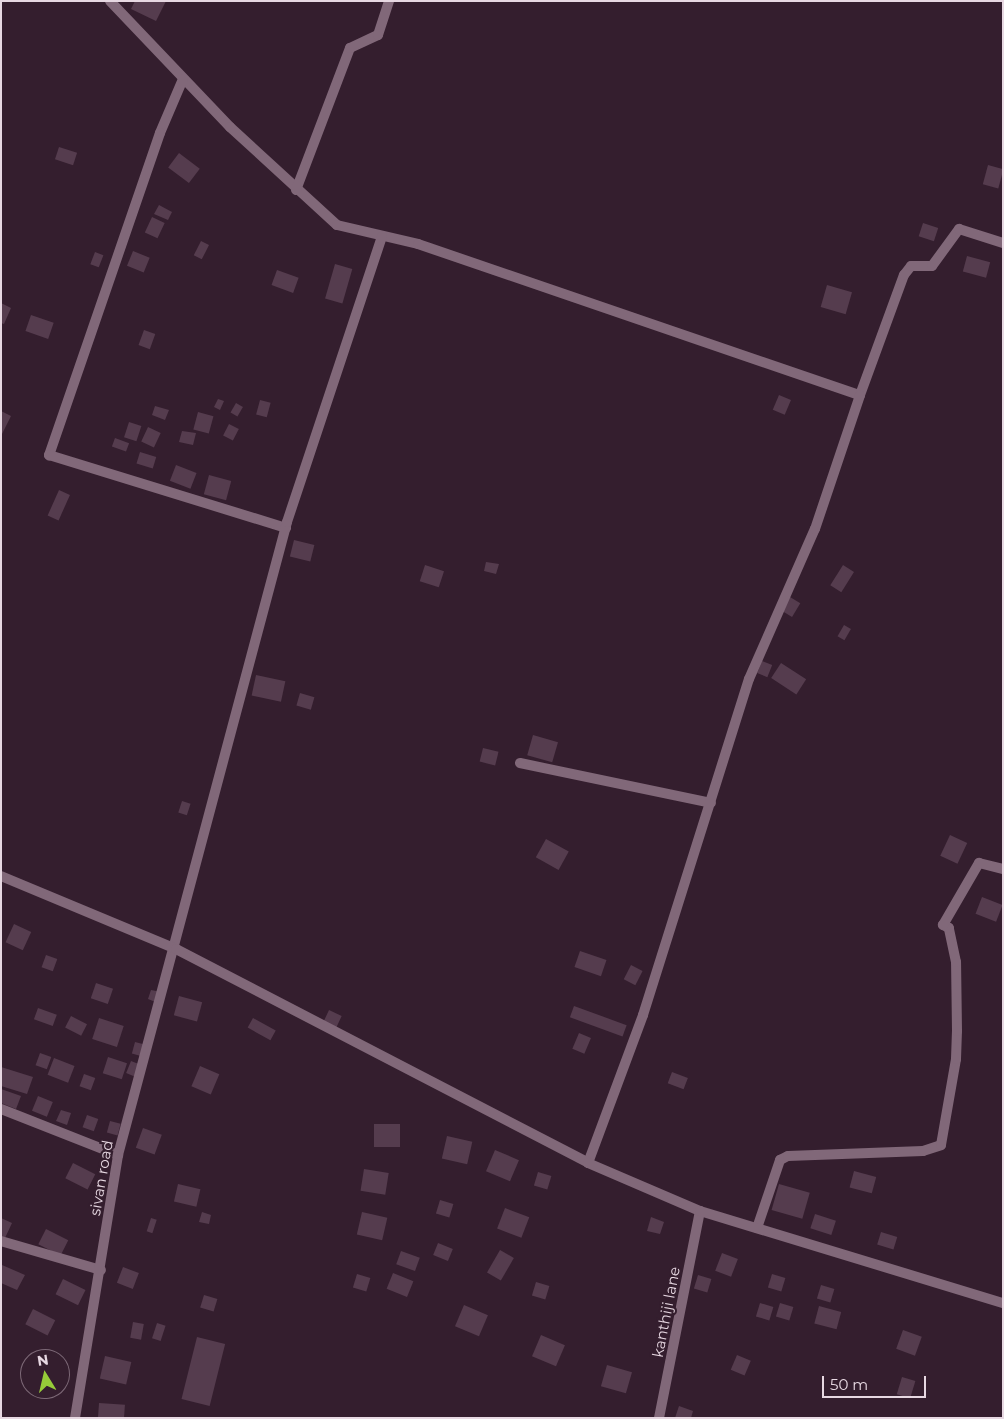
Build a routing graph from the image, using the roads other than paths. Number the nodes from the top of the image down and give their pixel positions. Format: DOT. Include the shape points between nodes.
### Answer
graph roads {
  1 [pos="110,1"];
  2 [pos="389,1"];
  3 [pos="183,79"];
  4 [pos="296,190"];
  5 [pos="382,236"];
  6 [pos="1003,243"];
  7 [pos="860,395"];
  8 [pos="286,528"];
  9 [pos="520,763"];
  10 [pos="710,803"];
  11 [pos="1003,869"];
  12 [pos="1,876"];
  13 [pos="176,949"];
  14 [pos="1,1109"];
  15 [pos="118,1155"];
  16 [pos="588,1163"];
  17 [pos="700,1211"];
  18 [pos="756,1228"];
  19 [pos="1,1240"];
  20 [pos="101,1270"];
  21 [pos="1003,1303"];
  22 [pos="75,1418"];
  23 [pos="659,1418"];
  1 -- 3 [label="street"];
  2 -- 4 [label="street" via="378,35 350,48"];
  3 -- 4 [label="street"];
  3 -- 8 [label="street" via="160,134 49,455"];
  4 -- 5 [label="street" via="337,226"];
  5 -- 7 [label="street" via="418,244"];
  5 -- 8 [label="street, sivan road"];
  6 -- 7 [label="street" via="959,229 932,266 911,266 904,275"];
  7 -- 10 [label="street" via="815,529 749,679"];
  8 -- 13 [label="street, sivan road"];
  9 -- 10 [label="street"];
  10 -- 16 [label="street" via="643,1015"];
  11 -- 18 [label="street" via="979,863 943,925 949,928 956,962 957,1031 956,1059 941,1145 923,1150 788,1156 780,1160"];
  12 -- 13 [label="street"];
  13 -- 15 [label="street, sivan road"];
  13 -- 16 [label="street"];
  14 -- 15 [label="street"];
  15 -- 20 [label="street, sivan road"];
  16 -- 17 [label="street"];
  17 -- 18 [label="street"];
  17 -- 23 [label="street, kanthiji lane"];
  18 -- 21 [label="street"];
  19 -- 20 [label="street"];
  20 -- 22 [label="street, sivan road"];
}
